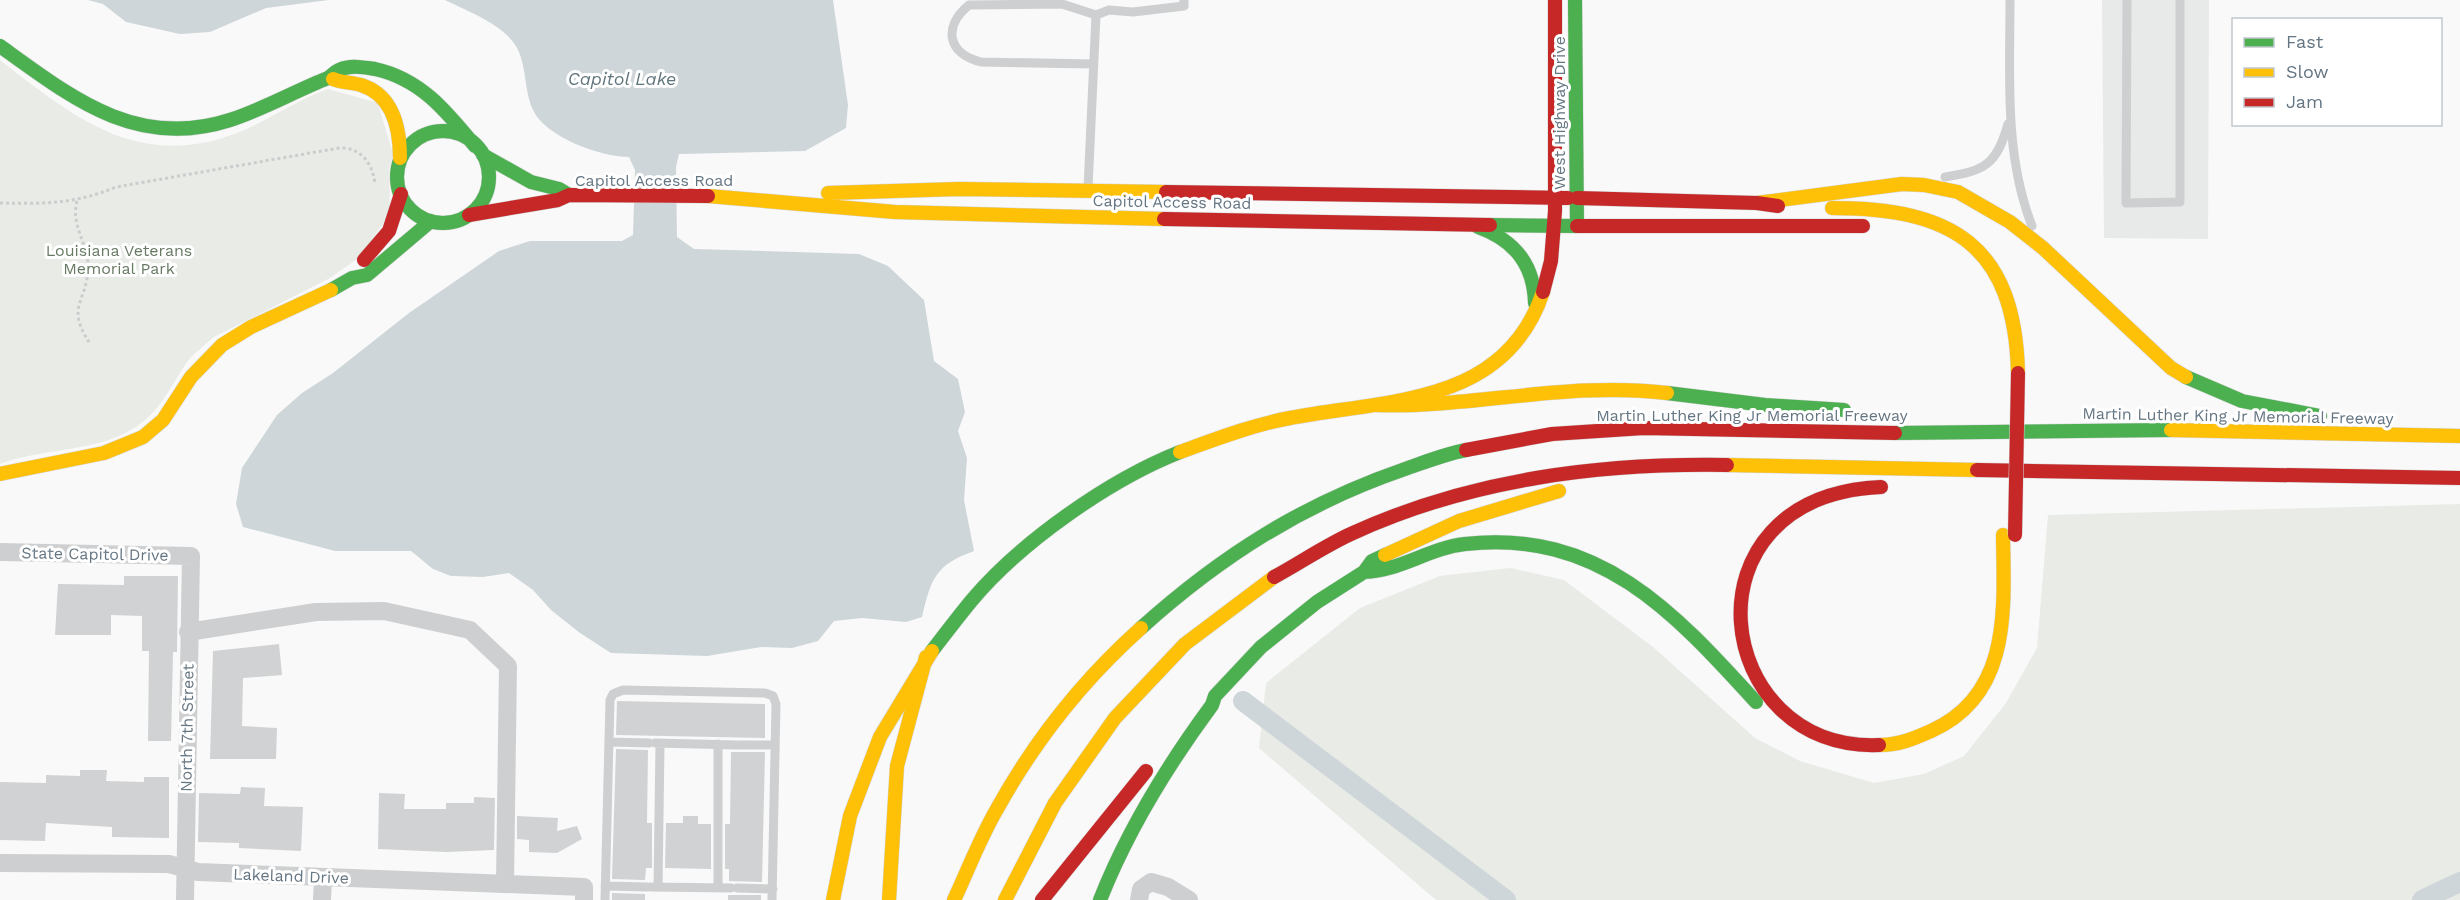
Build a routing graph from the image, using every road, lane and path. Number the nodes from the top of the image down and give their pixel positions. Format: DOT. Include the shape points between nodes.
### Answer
graph roads {
  1 [pos="1138,0"];
  2 [pos="1184,0"];
  3 [pos="1555,0"];
  4 [pos="1575,0"];
  5 [pos="2010,0"];
  6 [pos="2127,0"];
  7 [pos="2180,0"];
  8 [pos="1140,11"];
  9 [pos="1096,15"];
  10 [pos="0,46"];
  11 [pos="1093,64"];
  12 [pos="330,77"];
  13 [pos="2010,119"];
  14 [pos="479,151"];
  15 [pos="400,158"];
  16 [pos="375,183"];
  17 [pos="1883,185"];
  18 [pos="401,194"];
  19 [pos="569,195"];
  20 [pos="1554,198"];
  21 [pos="1577,198"];
  22 [pos="768,199"];
  23 [pos="77,201"];
  24 [pos="0,203"];
  25 [pos="1756,203"];
  26 [pos="1088,204"];
  27 [pos="469,215"];
  28 [pos="430,221"];
  29 [pos="1466,224"];
  30 [pos="1553,225"];
  31 [pos="1577,226"];
  32 [pos="1873,227"];
  33 [pos="1898,228"];
  34 [pos="2043,248"];
  35 [pos="352,278"];
  36 [pos="1535,315"];
  37 [pos="89,342"];
  38 [pos="2012,373"];
  39 [pos="1376,405"];
  40 [pos="1860,411"];
  41 [pos="1953,418"];
  42 [pos="2076,430"];
  43 [pos="2415,436"];
  44 [pos="2460,436"];
  45 [pos="1659,464"];
  46 [pos="0,474"];
  47 [pos="2171,474"];
  48 [pos="2460,478"];
  49 [pos="1896,487"];
  50 [pos="1997,488"];
  51 [pos="2009,535"];
  52 [pos="0,552"];
  53 [pos="190,556"];
  54 [pos="1364,572"];
  55 [pos="188,632"];
  56 [pos="926,657"];
  57 [pos="1215,696"];
  58 [pos="1784,729"];
  59 [pos="1946,739"];
  60 [pos="609,742"];
  61 [pos="655,744"];
  62 [pos="718,744"];
  63 [pos="774,745"];
  64 [pos="0,863"];
  65 [pos="185,868"];
  66 [pos="323,878"];
  67 [pos="505,884"];
  68 [pos="605,886"];
  69 [pos="652,887"];
  70 [pos="717,888"];
  71 [pos="773,889"];
  72 [pos="1142,892"];
  73 [pos="584,893"];
  74 [pos="184,900"];
  75 [pos="322,900"];
  76 [pos="605,900"];
  77 [pos="772,900"];
  78 [pos="833,900"];
  79 [pos="889,900"];
  80 [pos="954,900"];
  81 [pos="1005,900"];
  82 [pos="1042,900"];
  83 [pos="1100,900"];
  84 [pos="1189,900"];
  1 -- 8 [label="lane"];
  2 -- 8 [label="lane" via="1184,6"];
  3 -- 20 [label="main road, West Highway Drive"];
  4 -- 21 [label="main road, West Highway Drive"];
  5 -- 13 [label="lane"];
  6 -- 7 [label="lane" via="2126,203 2180,202"];
  8 -- 9 [label="lane" via="1108,10"];
  9 -- 11 [label="lane"];
  9 -- 11 [label="lane" via="1062,4 969,5 953,24 952,39 966,58 981,62"];
  10 -- 12 [label="main road" via="78,102 117,120 148,127 184,129 237,119"];
  11 -- 26 [label="lane"];
  12 -- 14 [label="main road" via="337,70 356,68 389,73 411,82 439,104"];
  12 -- 15 [label="main road" via="337,82 364,86 389,105 400,131"];
  13 -- 17 [label="lane" via="1997,155 1979,168 1952,176"];
  13 -- 34 [label="lane" via="2023,202"];
  14 -- 15 [label="main road" via="454,132 432,132 411,142"];
  14 -- 19 [label="main road" via="531,182"];
  14 -- 27 [label="main road" via="489,173 488,187"];
  15 -- 18 [label="main road" via="397,172"];
  16 -- 23 [label="path" via="359,152 349,147 116,187"];
  17 -- 25 [label="main road"];
  17 -- 34 [label="main road" via="1924,185 1958,192 2010,222"];
  18 -- 28 [label="main road" via="409,208"];
  18 -- 35 [label="main road" via="394,224"];
  19 -- 22 [label="main road, Capitol Access Road"];
  19 -- 27 [label="main road, Capitol Access Road"];
  20 -- 21 [label="main road, Capitol Access Road"];
  20 -- 26 [label="main road, Capitol Access Road"];
  20 -- 30 [label="main road, West Highway Drive"];
  21 -- 25 [label="main road, Capitol Access Road"];
  21 -- 31 [label="main road, West Highway Drive"];
  22 -- 26 [label="main road, Capitol Access Road" via="927,190"];
  22 -- 26 [label="main road, Capitol Access Road" via="932,214"];
  23 -- 24 [label="path"];
  23 -- 37 [label="path" via="75,222 86,251 88,270 77,312"];
  25 -- 38 [label="main road" via="1906,213 1953,231 1988,263 2005,290 2018,333"];
  26 -- 29 [label="main road, Capitol Access Road"];
  27 -- 28 [label="main road" via="453,222"];
  28 -- 35 [label="main road" via="367,275"];
  29 -- 30 [label="main road, Capitol Access Road"];
  29 -- 36 [label="main road" via="1501,236 1520,252 1535,283"];
  30 -- 31 [label="main road, Capitol Access Road"];
  30 -- 36 [label="main road, West Highway Drive" via="1547,279"];
  31 -- 32 [label="main road, Capitol Access Road"];
  33 -- 38 [label="main road" via="1937,240 1965,259 1994,295 2006,331"];
  34 -- 43 [label="main road" via="2171,368 2201,388 2263,408"];
  35 -- 46 [label="main road" via="222,345 191,377 162,420 143,437 104,453"];
  36 -- 39 [label="main road, West Highway Drive" via="1520,340 1482,373 1444,389"];
  38 -- 51 [label="main road"];
  39 -- 40 [label="main road" via="1414,406 1561,390 1618,388 1765,405"];
  39 -- 56 [label="main road" via="1297,415 1258,425 1186,450 1117,484 1016,554"];
  41 -- 42 [label="main road"];
  42 -- 43 [label="main road, Martin Luther King Jr Memorial Freeway"];
  42 -- 80 [label="main road, Martin Luther King Jr Memorial Freeway" via="1917,433 1592,429 1468,448 1373,479 1289,518 1236,550 1188,584 1119,645 1068,700 1034,747 991,819"];
  43 -- 44 [label="main road, Martin Luther King Jr Memorial Freeway"];
  45 -- 47 [label="main road"];
  45 -- 54 [label="main road" via="1459,521 1372,561"];
  45 -- 81 [label="main road" via="1547,473 1443,497 1352,533 1264,584 1176,652 1117,715 1056,800"];
  47 -- 48 [label="main road"];
  47 -- 50 [label="main road"];
  49 -- 51 [label="main road" via="1840,490 1802,505 1767,535 1746,574 1739,621 1752,674 1785,714 1818,736 1855,746 1891,746 1928,735 1967,706 1987,679 1997,654"];
  51 -- 59 [label="main road" via="2014,625 2006,665 1985,703"];
  52 -- 53 [label="street, State Capitol Drive"];
  53 -- 55 [label="street, North 7th Street"];
  54 -- 57 [label="main road" via="1292,621"];
  54 -- 58 [label="main road" via="1378,573 1436,551 1482,542 1536,545 1574,554 1617,573 1674,613"];
  55 -- 65 [label="street, North 7th Street"];
  55 -- 67 [label="street" via="316,612 384,611 470,630 508,666"];
  56 -- 78 [label="main road" via="893,711 870,760 847,830"];
  56 -- 79 [label="main road" via="897,766"];
  57 -- 82 [label="main road" via="1205,699"];
  57 -- 83 [label="main road" via="1136,819"];
  60 -- 61 [label="lane"];
  60 -- 63 [label="lane" via="610,700 623,690 765,693 773,696 776,704"];
  60 -- 68 [label="lane"];
  61 -- 62 [label="lane"];
  61 -- 69 [label="lane"];
  62 -- 63 [label="lane"];
  62 -- 70 [label="lane"];
  63 -- 71 [label="lane"];
  64 -- 65 [label="street, Lakeland Drive" via="169,864"];
  65 -- 66 [label="street, Lakeland Drive" via="198,872"];
  65 -- 74 [label="street, North 7th Street"];
  66 -- 67 [label="street, Lakeland Drive"];
  66 -- 75 [label="street"];
  67 -- 73 [label="street, Lakeland Drive"];
  68 -- 69 [label="lane"];
  68 -- 76 [label="lane"];
  69 -- 70 [label="lane"];
  70 -- 71 [label="lane"];
  71 -- 77 [label="lane"];
  72 -- 84 [label="street" via="1158,883"];
}
